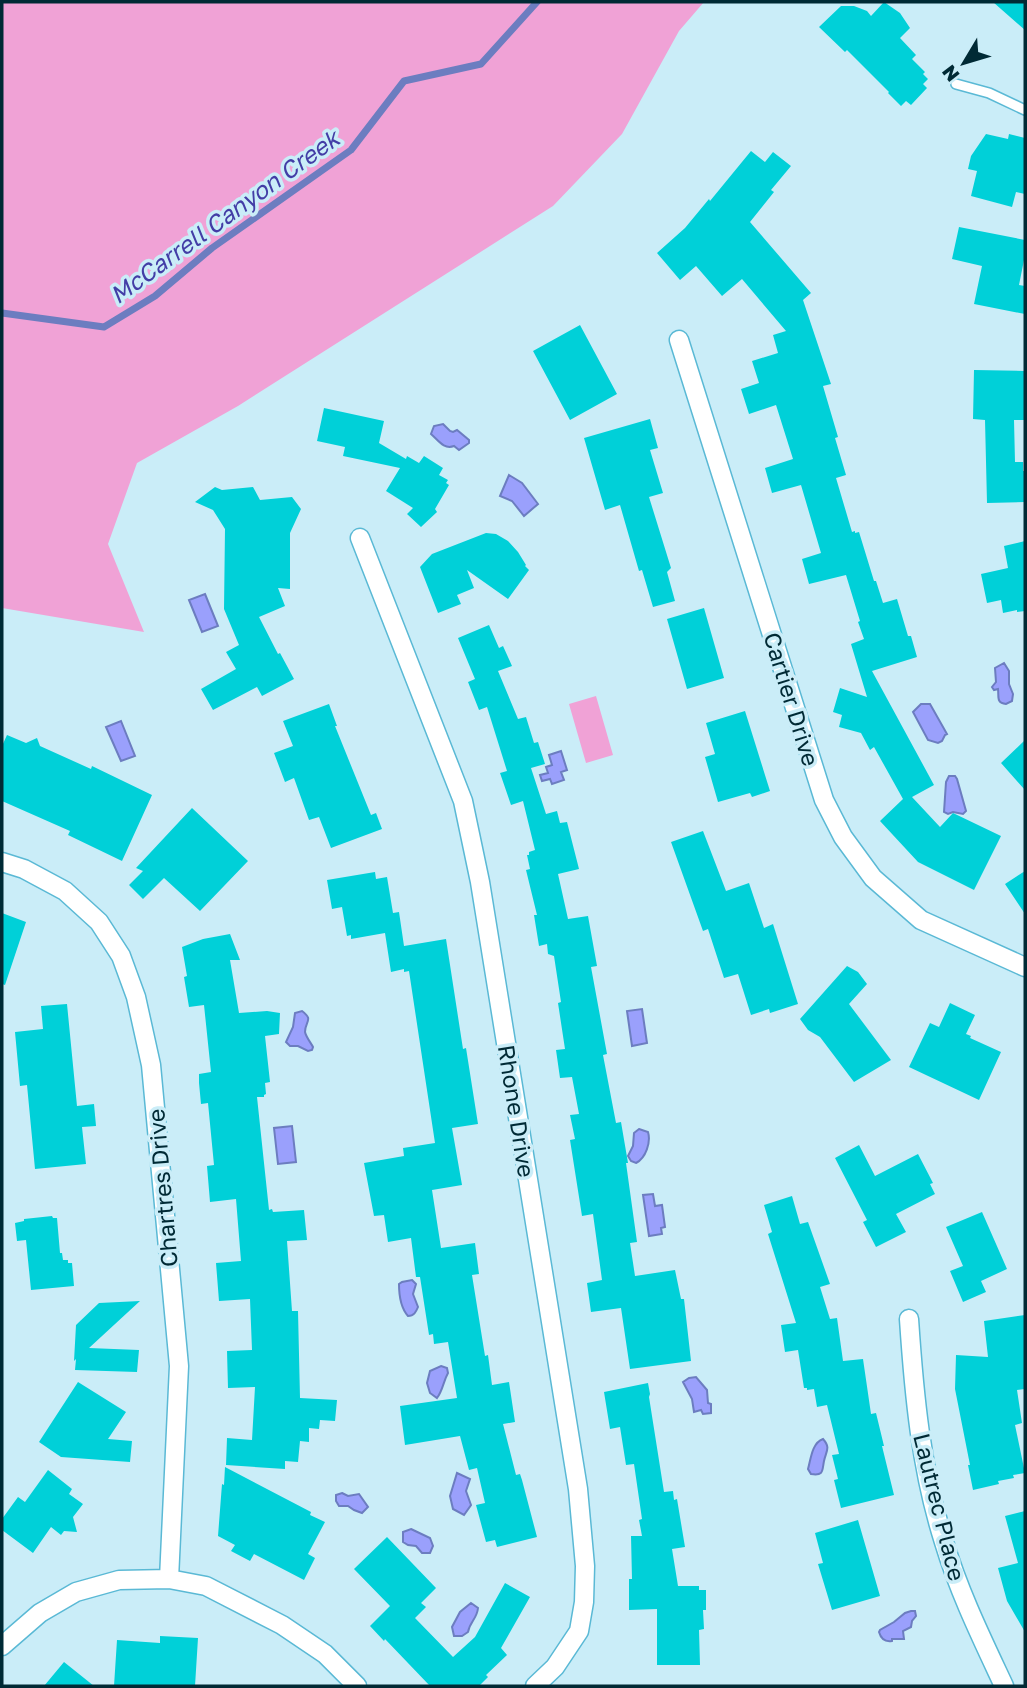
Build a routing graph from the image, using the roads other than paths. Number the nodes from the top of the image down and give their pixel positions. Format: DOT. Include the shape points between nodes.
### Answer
graph roads {
  1 [pos="956,84"];
  2 [pos="1025,110"];
  3 [pos="679,340"];
  4 [pos="360,538"];
  5 [pos="2,862"];
  6 [pos="1025,967"];
  7 [pos="909,1320"];
  8 [pos="169,1579"];
  9 [pos="2,1646"];
  10 [pos="357,1686"];
  11 [pos="535,1686"];
  12 [pos="1004,1686"];
  1 -- 2 [label="lane"];
  3 -- 6 [label="street, Cartier Drive" via="824,800 843,837 873,878 921,920"];
  4 -- 11 [label="street, Rhone Drive" via="463,801 576,1476 585,1566 579,1631 555,1667"];
  5 -- 8 [label="street, Chartres Drive" via="65,891 99,922 121,956 136,996 151,1065 179,1366"];
  7 -- 12 [label="street, Lautrec Place" via="914,1394 943,1542"];
  8 -- 9 [label="street" via="119,1580 76,1592 40,1613"];
  8 -- 10 [label="street" via="206,1586 282,1625 325,1654"];
}
